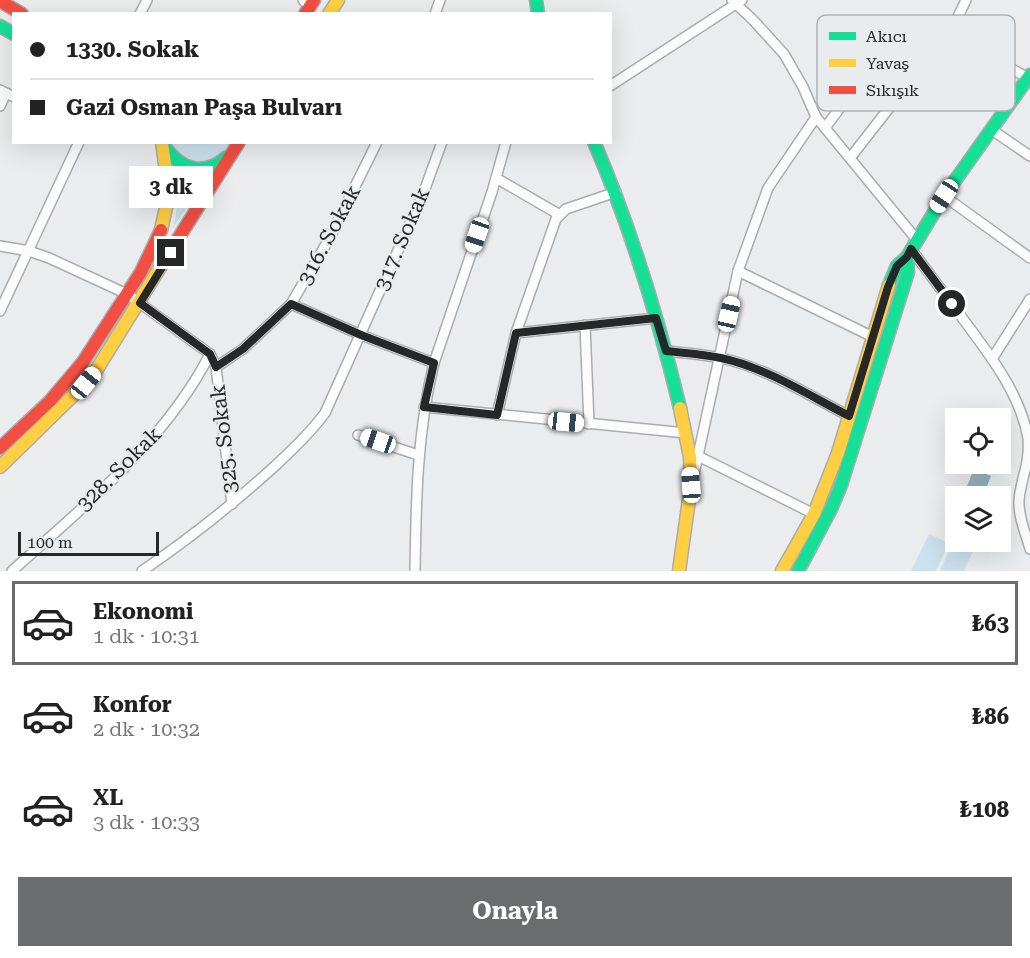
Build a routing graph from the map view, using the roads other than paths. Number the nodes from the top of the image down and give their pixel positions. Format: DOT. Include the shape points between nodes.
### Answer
graph roads {
  1 [pos="0,1"];
  2 [pos="736,1"];
  3 [pos="19,12"];
  4 [pos="1015,69"];
  5 [pos="1029,76"];
  6 [pos="612,85"];
  7 [pos="6,93"];
  8 [pos="1015,96"];
  9 [pos="0,106"];
  10 [pos="838,111"];
  11 [pos="887,111"];
  12 [pos="1005,111"];
  13 [pos="816,117"];
  14 [pos="825,128"];
  15 [pos="992,130"];
  16 [pos="78,144"];
  17 [pos="162,144"];
  18 [pos="163,144"];
  19 [pos="376,144"];
  20 [pos="441,144"];
  21 [pos="505,144"];
  22 [pos="595,144"];
  23 [pos="237,145"];
  24 [pos="1030,156"];
  25 [pos="850,158"];
  26 [pos="496,178"];
  27 [pos="616,192"];
  28 [pos="944,196"];
  29 [pos="560,215"];
  30 [pos="0,246"];
  31 [pos="911,249"];
  32 [pos="29,251"];
  33 [pos="1030,258"];
  34 [pos="738,271"];
  35 [pos="127,294"];
  36 [pos="1030,299"];
  37 [pos="140,303"];
  38 [pos="291,304"];
  39 [pos="0,311"];
  40 [pos="656,318"];
  41 [pos="585,325"];
  42 [pos="516,333"];
  43 [pos="361,335"];
  44 [pos="873,337"];
  45 [pos="666,351"];
  46 [pos="210,354"];
  47 [pos="719,357"];
  48 [pos="992,359"];
  49 [pos="434,363"];
  50 [pos="216,367"];
  51 [pos="424,407"];
  52 [pos="497,415"];
  53 [pos="849,416"];
  54 [pos="589,424"];
  55 [pos="686,433"];
  56 [pos="358,435"];
  57 [pos="0,448"];
  58 [pos="418,455"];
  59 [pos="698,456"];
  60 [pos="0,467"];
  61 [pos="691,485"];
  62 [pos="232,504"];
  63 [pos="814,514"];
  64 [pos="1030,549"];
  65 [pos="12,571"];
  66 [pos="142,571"];
  67 [pos="416,571"];
  68 [pos="679,571"];
  69 [pos="782,571"];
  70 [pos="798,571"];
  1 -- 3 [label="street"];
  2 -- 6 [label="street"];
  2 -- 13 [label="street" via="784,54"];
  4 -- 5 [label="street"];
  5 -- 8 [label="street"];
  7 -- 9 [label="street"];
  10 -- 14 [label="street"];
  11 -- 25 [label="street"];
  12 -- 15 [label="street"];
  13 -- 14 [label="street"];
  13 -- 34 [label="street" via="768,188"];
  14 -- 25 [label="street"];
  15 -- 24 [label="street"];
  15 -- 28 [label="street"];
  16 -- 32 [label="street"];
  17 -- 35 [label="street" via="169,188 164,222 145,267"];
  18 -- 23 [label="street" via="173,158 195,169 219,164"];
  19 -- 38 [label="street, 316. Sokak" via="329,239"];
  20 -- 43 [label="street, 317. Sokak"];
  21 -- 26 [label="street"];
  22 -- 27 [label="street"];
  23 -- 37 [label="street"];
  25 -- 31 [label="street"];
  26 -- 29 [label="street"];
  26 -- 49 [label="street"];
  27 -- 29 [label="street" via="566,209"];
  27 -- 40 [label="street"];
  28 -- 31 [label="street"];
  28 -- 33 [label="street"];
  29 -- 42 [label="street" via="551,230"];
  30 -- 32 [label="street, 325. Sokak"];
  31 -- 44 [label="street" via="897,266"];
  31 -- 48 [label="street"];
  31 -- 70 [label="street" via="908,272 841,485"];
  32 -- 35 [label="street, 325. Sokak"];
  32 -- 39 [label="street"];
  34 -- 44 [label="street"];
  34 -- 47 [label="street"];
  35 -- 37 [label="street, 325. Sokak"];
  35 -- 57 [label="street" via="65,386"];
  36 -- 48 [label="street"];
  37 -- 46 [label="street, 325. Sokak"];
  37 -- 60 [label="street" via="86,383"];
  38 -- 43 [label="street"];
  38 -- 50 [label="street, 316. Sokak" via="243,349"];
  40 -- 41 [label="street"];
  40 -- 45 [label="street"];
  41 -- 42 [label="street"];
  41 -- 54 [label="street"];
  42 -- 52 [label="street"];
  43 -- 49 [label="street"];
  43 -- 62 [label="street, 317. Sokak" via="333,398 312,431"];
  44 -- 53 [label="street"];
  45 -- 47 [label="street"];
  45 -- 55 [label="street"];
  46 -- 50 [label="street, 325. Sokak"];
  46 -- 65 [label="street, 328. Sokak" via="160,430"];
  47 -- 53 [label="street" via="766,373"];
  47 -- 59 [label="street"];
  48 -- 64 [label="street" via="1007,383 1027,436 1030,456 1019,511"];
  49 -- 51 [label="street"];
  50 -- 62 [label="street, 325. Sokak"];
  51 -- 52 [label="street"];
  51 -- 58 [label="street"];
  52 -- 54 [label="street"];
  53 -- 63 [label="street"];
  54 -- 55 [label="street"];
  55 -- 61 [label="street"];
  56 -- 58 [label="street"];
  58 -- 67 [label="street"];
  59 -- 61 [label="street"];
  59 -- 63 [label="street"];
  61 -- 68 [label="street"];
  62 -- 66 [label="street, 317. Sokak"];
  63 -- 69 [label="street"];
}
